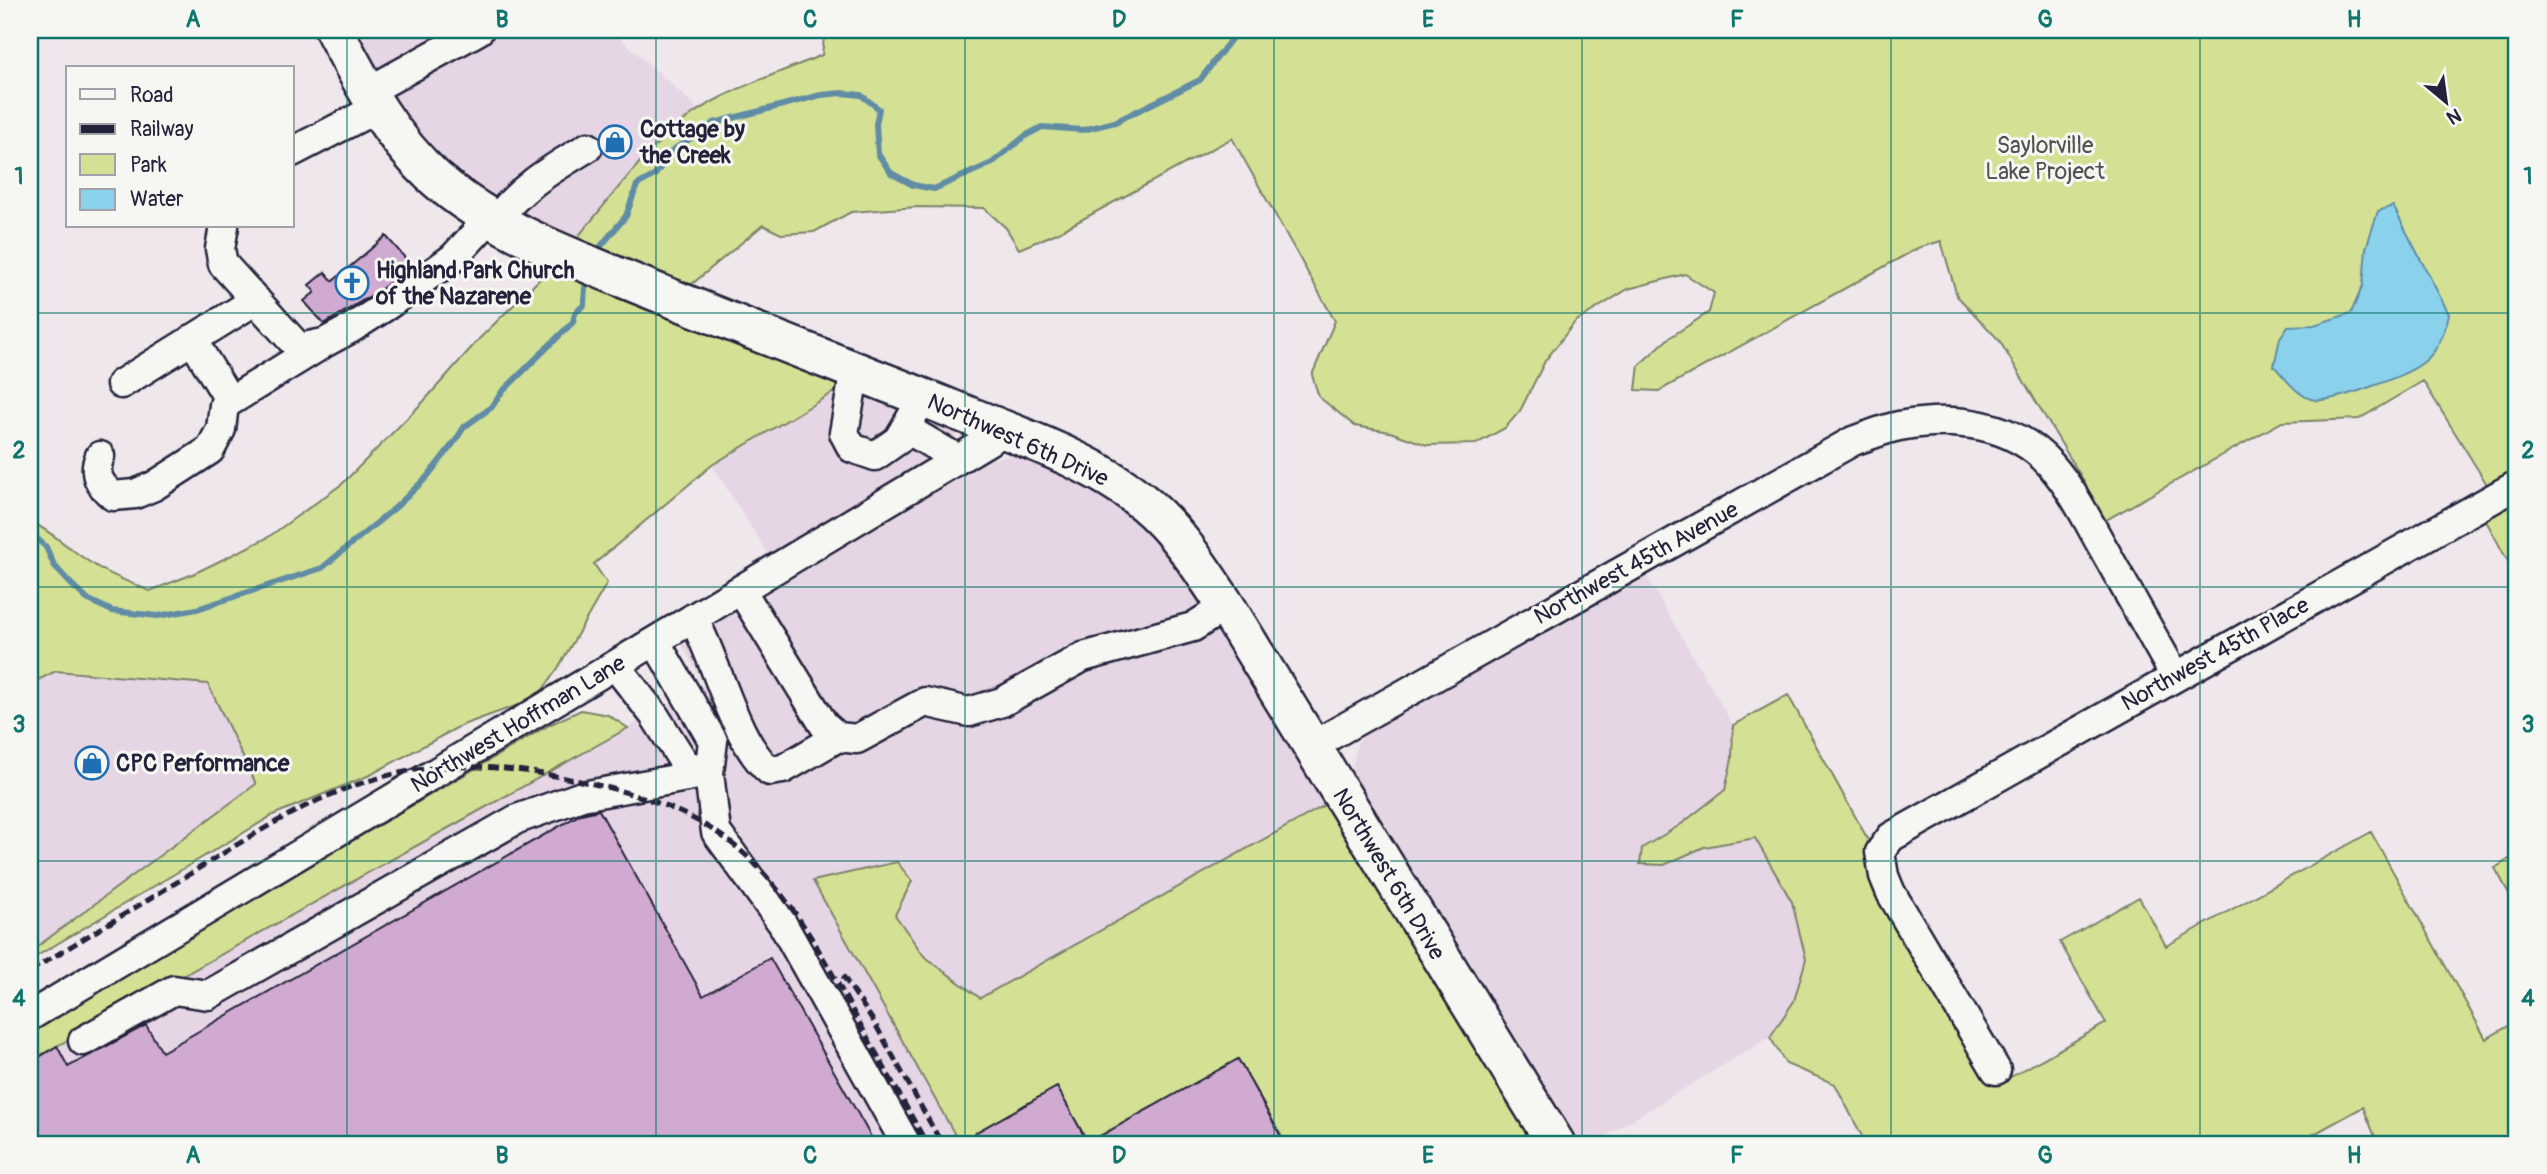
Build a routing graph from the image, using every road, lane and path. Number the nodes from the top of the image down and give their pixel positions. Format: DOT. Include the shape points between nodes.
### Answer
graph roads {
  1 [pos="334,30"];
  2 [pos="479,30"];
  3 [pos="372,100"];
  4 [pos="587,147"];
  5 [pos="294,151"];
  6 [pos="493,219"];
  7 [pos="224,228"];
  8 [pos="256,300"];
  9 [pos="192,339"];
  10 [pos="324,343"];
  11 [pos="855,370"];
  12 [pos="121,384"];
  13 [pos="230,401"];
  14 [pos="914,413"];
  15 [pos="1005,431"];
  16 [pos="100,456"];
  17 [pos="958,459"];
  18 [pos="2517,485"];
  19 [pos="741,590"];
  20 [pos="1226,606"];
  21 [pos="693,618"];
  22 [pos="654,641"];
  23 [pos="615,665"];
  24 [pos="2175,676"];
  25 [pos="838,737"];
  26 [pos="1312,746"];
  27 [pos="709,773"];
  28 [pos="30,1016"];
  29 [pos="83,1041"];
  30 [pos="1996,1070"];
  31 [pos="906,1144"];
  32 [pos="1556,1144"];
  1 -- 3 [label="main road, Northwest 6th Drive"];
  2 -- 3 [label="street"];
  3 -- 5 [label="street"];
  3 -- 6 [label="main road, Northwest 6th Drive" via="424,167"];
  4 -- 6 [label="street" via="537,177"];
  6 -- 10 [label="street" via="453,258"];
  6 -- 11 [label="main road, Northwest 6th Drive" via="587,264"];
  7 -- 8 [label="street" via="223,264"];
  8 -- 9 [label="street"];
  8 -- 10 [label="street" via="299,348"];
  9 -- 12 [label="street"];
  9 -- 13 [label="street"];
  10 -- 13 [label="street"];
  11 -- 14 [label="main road, Northwest 6th Drive"];
  11 -- 14 [label="street" via="844,433 852,448 875,456 898,440"];
  13 -- 16 [label="street" via="224,405 221,429 210,450 135,494 113,496 102,486 96,464"];
  14 -- 15 [label="main road, Northwest 6th Drive"];
  14 -- 17 [label="street"];
  15 -- 17 [label="street, Northwest Hoffman Lane"];
  15 -- 20 [label="main road, Northwest 6th Drive" via="1103,475 1145,503 1167,524"];
  17 -- 19 [label="street, Northwest Hoffman Lane"];
  18 -- 24 [label="street, Northwest 45th Place"];
  19 -- 21 [label="street, Northwest Hoffman Lane"];
  19 -- 25 [label="street" via="824,725"];
  20 -- 25 [label="street" via="1193,627 1083,657 1002,702 969,712 925,702 857,738"];
  20 -- 26 [label="main road, Northwest 6th Drive"];
  21 -- 22 [label="street, Northwest Hoffman Lane"];
  21 -- 25 [label="street" via="733,713 760,763 770,771 783,769"];
  22 -- 23 [label="street, Northwest Hoffman Lane"];
  22 -- 27 [label="street" via="713,741"];
  23 -- 27 [label="street" via="685,764"];
  23 -- 28 [label="street, Northwest Hoffman Lane"];
  24 -- 26 [label="street, Northwest 45th Avenue" via="2073,494 2050,464 2002,431 1945,421 1898,426 1853,441"];
  24 -- 30 [label="street, Northwest 45th Place" via="1912,823 1891,837 1880,852 1891,892"];
  26 -- 32 [label="main road, Northwest 6th Drive"];
  27 -- 29 [label="street" via="582,796 517,819 208,995 174,990"];
  27 -- 31 [label="street" via="716,832 782,923"];
}
